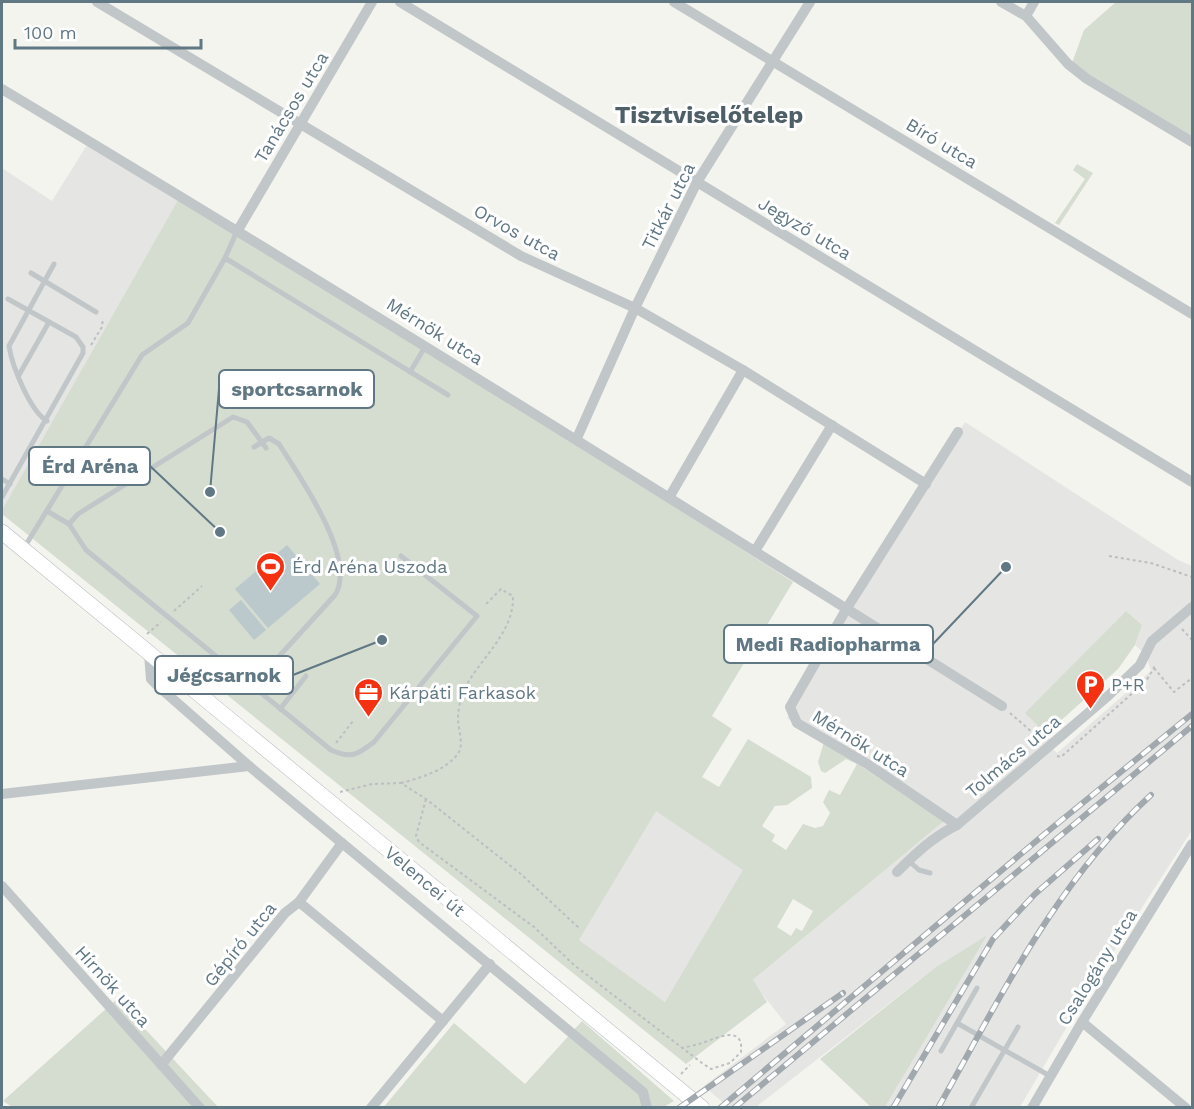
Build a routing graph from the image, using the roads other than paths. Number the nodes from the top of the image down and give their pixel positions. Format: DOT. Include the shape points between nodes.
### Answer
graph roads {
  1 [pos="97,2"];
  2 [pos="372,2"];
  3 [pos="400,2"];
  4 [pos="674,2"];
  5 [pos="810,2"];
  6 [pos="1001,2"];
  7 [pos="1034,2"];
  8 [pos="1026,16"];
  9 [pos="773,61"];
  10 [pos="2,89"];
  11 [pos="300,123"];
  12 [pos="1192,142"];
  13 [pos="697,182"];
  14 [pos="238,230"];
  15 [pos="225,258"];
  16 [pos="54,264"];
  17 [pos="31,273"];
  18 [pos="45,281"];
  19 [pos="8,299"];
  20 [pos="635,308"];
  21 [pos="28,310"];
  22 [pos="96,312"];
  23 [pos="1192,314"];
  24 [pos="49,322"];
  25 [pos="426,345"];
  26 [pos="743,370"];
  27 [pos="410,372"];
  28 [pos="19,375"];
  29 [pos="448,395"];
  30 [pos="47,421"];
  31 [pos="831,425"];
  32 [pos="958,432"];
  33 [pos="577,438"];
  34 [pos="264,445"];
  35 [pos="254,447"];
  36 [pos="2,479"];
  37 [pos="1192,482"];
  38 [pos="10,484"];
  39 [pos="926,484"];
  40 [pos="670,496"];
  41 [pos="2,497"];
  42 [pos="47,511"];
  43 [pos="69,524"];
  44 [pos="2,532"];
  45 [pos="23,550"];
  46 [pos="755,552"];
  47 [pos="401,556"];
  48 [pos="1192,607"];
  49 [pos="847,608"];
  50 [pos="149,654"];
  51 [pos="306,676"];
  52 [pos="252,686"];
  53 [pos="1002,706"];
  54 [pos="280,709"];
  55 [pos="249,766"];
  56 [pos="2,794"];
  57 [pos="957,825"];
  58 [pos="342,843"];
  59 [pos="1192,844"];
  60 [pos="909,861"];
  61 [pos="897,872"];
  62 [pos="930,873"];
  63 [pos="2,886"];
  64 [pos="299,902"];
  65 [pos="490,964"];
  66 [pos="977,988"];
  67 [pos="443,1021"];
  68 [pos="1082,1022"];
  69 [pos="957,1023"];
  70 [pos="1018,1027"];
  71 [pos="1005,1050"];
  72 [pos="941,1052"];
  73 [pos="161,1065"];
  74 [pos="1050,1076"];
  75 [pos="200,1107"];
  76 [pos="371,1107"];
  77 [pos="647,1107"];
  78 [pos="702,1107"];
  79 [pos="971,1107"];
  80 [pos="1032,1107"];
  81 [pos="1186,1107"];
  1 -- 11 [label="street, Orvos utca"];
  2 -- 11 [label="street, Tanácsos utca"];
  3 -- 13 [label="street, Jegyző utca"];
  4 -- 9 [label="street, Bíró utca"];
  5 -- 9 [label="street, Titkár utca"];
  6 -- 8 [label="street"];
  7 -- 8 [label="street"];
  8 -- 12 [label="street" via="1068,64 1087,79"];
  9 -- 13 [label="street, Titkár utca"];
  9 -- 23 [label="street, Bíró utca"];
  10 -- 14 [label="street, Mérnök utca"];
  11 -- 14 [label="street, Tanácsos utca"];
  11 -- 20 [label="street, Orvos utca" via="521,256"];
  13 -- 20 [label="street, Titkár utca"];
  13 -- 37 [label="street, Jegyző utca"];
  14 -- 15 [label="lane"];
  14 -- 25 [label="street, Mérnök utca"];
  15 -- 27 [label="lane"];
  15 -- 42 [label="lane" via="188,323 142,355"];
  16 -- 18 [label="lane"];
  17 -- 18 [label="lane"];
  18 -- 21 [label="lane"];
  18 -- 22 [label="lane"];
  19 -- 21 [label="lane"];
  20 -- 26 [label="street, Orvos utca"];
  20 -- 33 [label="street, Titkár utca"];
  21 -- 24 [label="lane"];
  21 -- 28 [label="lane" via="9,346"];
  24 -- 28 [label="lane"];
  24 -- 30 [label="lane" via="80,341 83,347 82,360"];
  25 -- 27 [label="lane"];
  25 -- 33 [label="street, Mérnök utca"];
  26 -- 31 [label="street, Orvos utca"];
  26 -- 40 [label="street"];
  27 -- 29 [label="lane"];
  28 -- 30 [label="lane" via="36,412"];
  30 -- 38 [label="lane"];
  31 -- 39 [label="street, Orvos utca"];
  31 -- 46 [label="street"];
  32 -- 39 [label="street"];
  33 -- 40 [label="street, Mérnök utca"];
  34 -- 35 [label="lane"];
  34 -- 43 [label="lane" via="247,422 233,417 78,514"];
  34 -- 52 [label="lane" via="269,438 279,444 318,508 342,579 335,595"];
  36 -- 38 [label="lane"];
  38 -- 41 [label="lane"];
  39 -- 49 [label="street"];
  40 -- 46 [label="street, Mérnök utca"];
  42 -- 43 [label="lane"];
  42 -- 45 [label="lane"];
  43 -- 52 [label="lane" via="86,550"];
  44 -- 45 [label="main road, Velencei út"];
  45 -- 50 [label="main road, Velencei út"];
  46 -- 49 [label="street, Mérnök utca"];
  47 -- 54 [label="lane" via="477,616 374,742 360,753 345,756 331,750"];
  48 -- 57 [label="street, Tolmács utca" via="1152,640 1140,665 1108,696"];
  49 -- 53 [label="street, Mérnök utca"];
  49 -- 57 [label="street, Mérnök utca" via="793,698 792,715 804,728 869,765"];
  50 -- 55 [label="street, Velencei út" via="151,678 158,686"];
  50 -- 78 [label="main road, Velencei út"];
  51 -- 54 [label="lane"];
  52 -- 54 [label="lane"];
  55 -- 56 [label="street"];
  55 -- 58 [label="street, Velencei út"];
  57 -- 60 [label="street, Tolmács utca" via="937,835"];
  58 -- 64 [label="street, Gépíró utca"];
  58 -- 65 [label="street, Velencei út"];
  59 -- 68 [label="street, Csalogány utca"];
  60 -- 61 [label="street, Tolmács utca"];
  60 -- 62 [label="lane"];
  63 -- 73 [label="street, Hírnök utca"];
  64 -- 67 [label="street"];
  64 -- 73 [label="street, Gépíró utca" via="285,913"];
  65 -- 67 [label="street"];
  65 -- 77 [label="street, Velencei út" via="644,1092"];
  66 -- 69 [label="lane"];
  67 -- 76 [label="street"];
  68 -- 74 [label="street, Csalogány utca"];
  68 -- 81 [label="street"];
  69 -- 71 [label="lane"];
  69 -- 72 [label="lane"];
  70 -- 71 [label="lane"];
  71 -- 74 [label="lane"];
  71 -- 79 [label="lane"];
  73 -- 75 [label="street, Hírnök utca"];
  74 -- 80 [label="street, Csalogány utca"];
}
